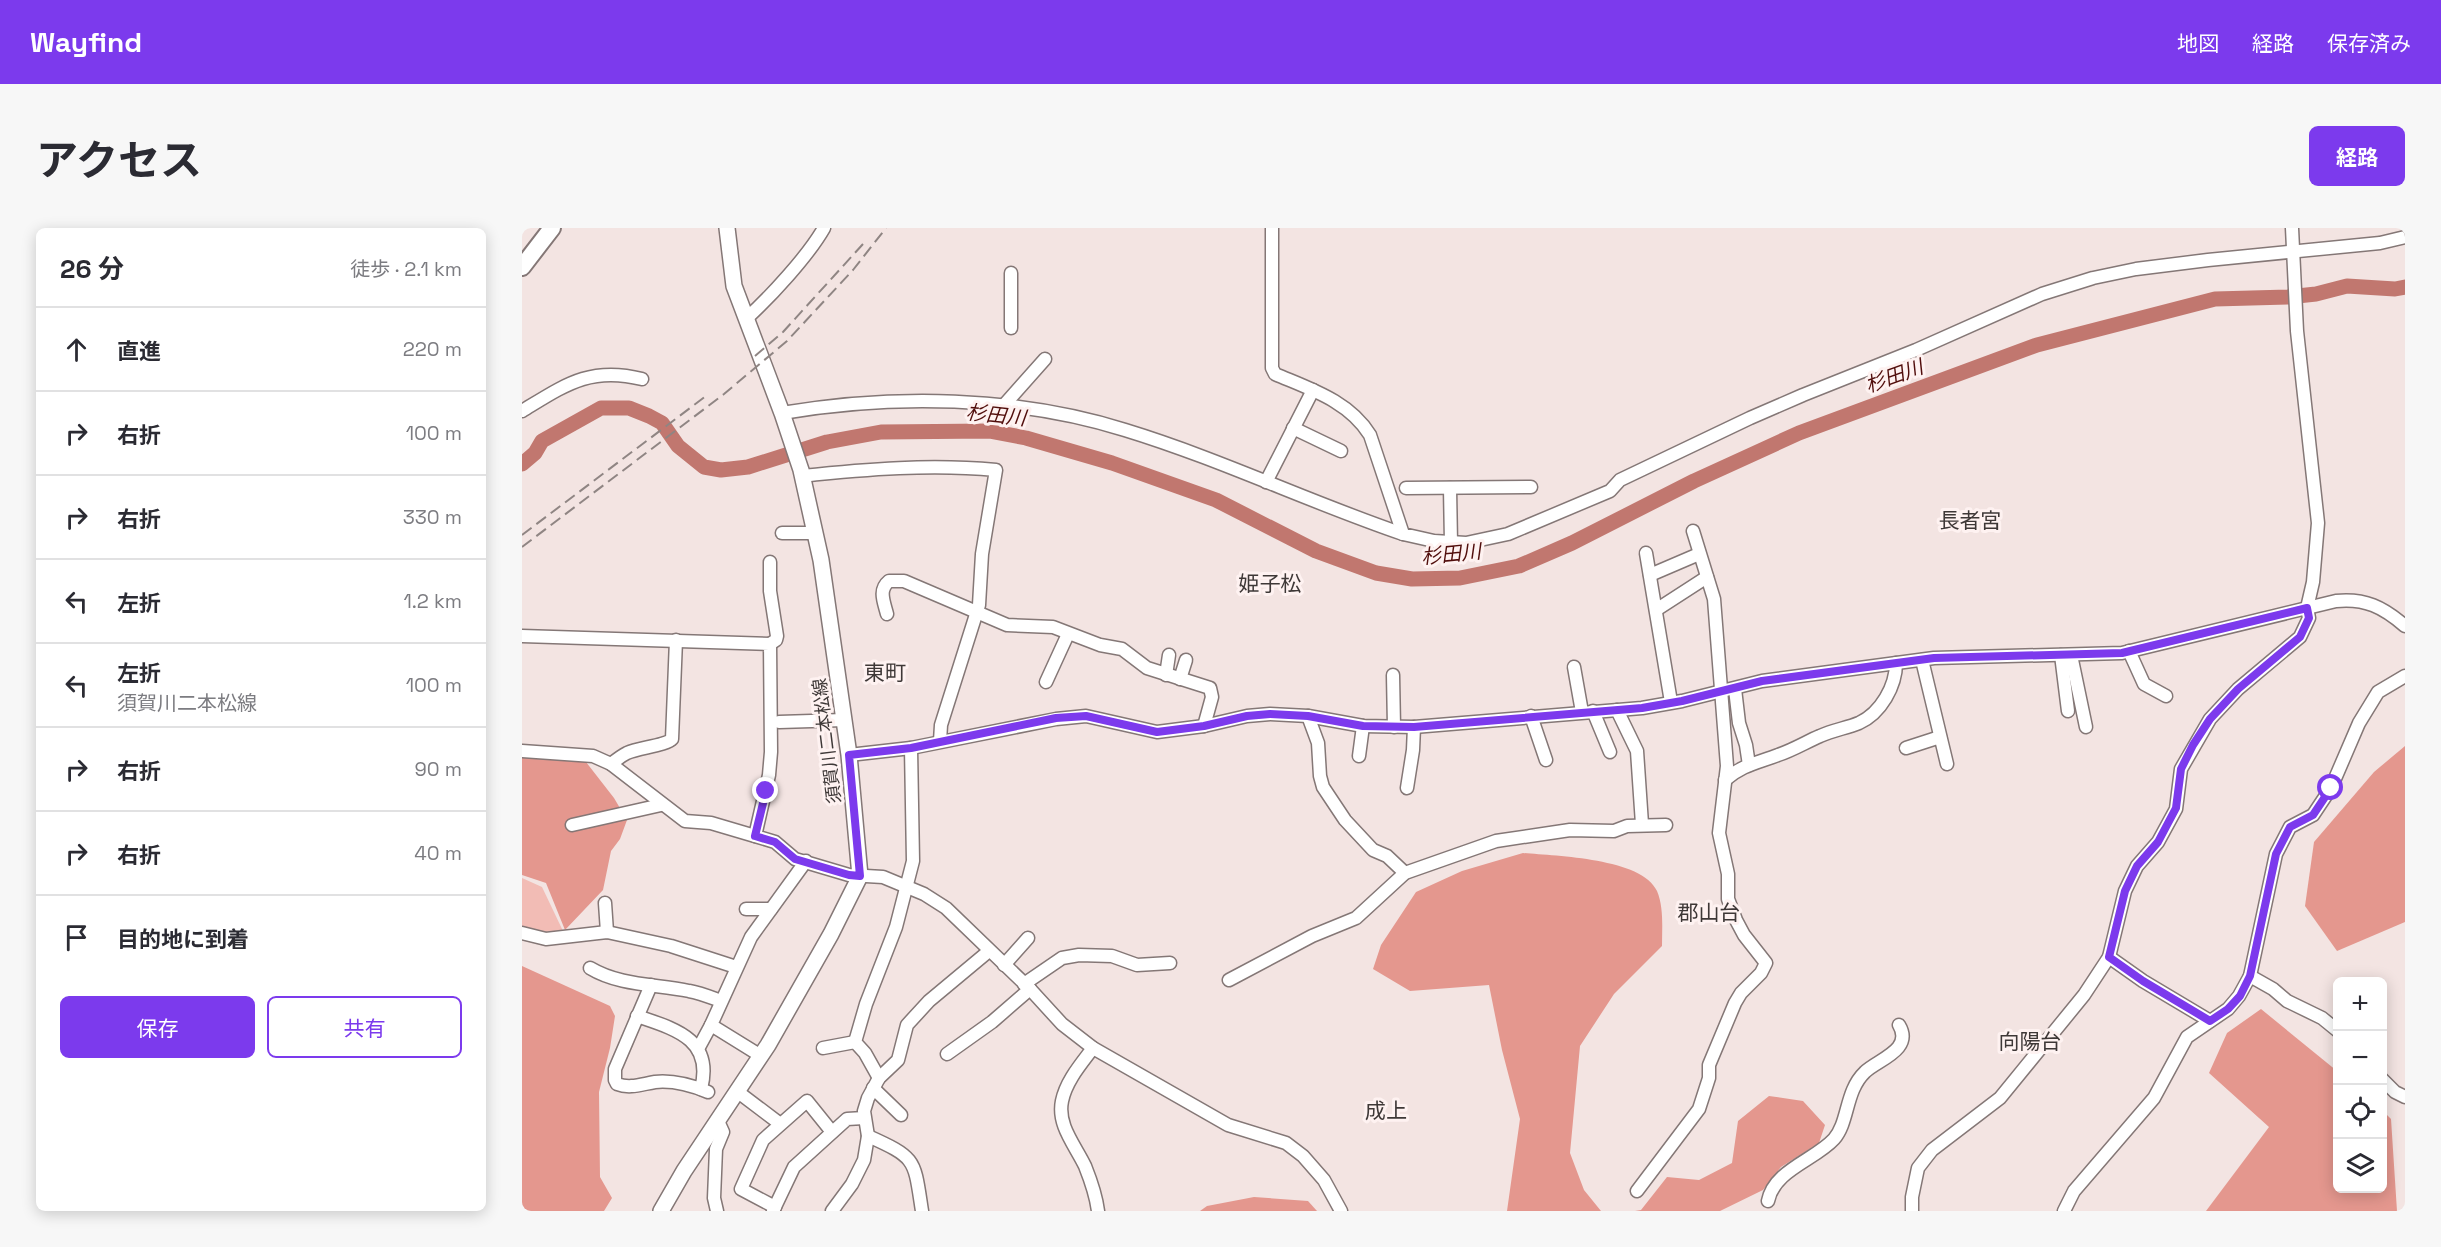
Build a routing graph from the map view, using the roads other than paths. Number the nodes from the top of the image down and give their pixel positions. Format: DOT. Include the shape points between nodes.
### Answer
graph roads {
  1 [pos="539,228"];
  2 [pos="552,228"];
  3 [pos="727,228"];
  4 [pos="824,228"];
  5 [pos="1272,228"];
  6 [pos="2292,228"];
  7 [pos="2405,237"];
  8 [pos="522,250"];
  9 [pos="2294,256"];
  10 [pos="522,267"];
  11 [pos="1011,273"];
  12 [pos="747,318"];
  13 [pos="1011,328"];
  14 [pos="1044,359"];
  15 [pos="642,379"];
  16 [pos="1313,390"];
  17 [pos="1005,404"];
  18 [pos="522,411"];
  19 [pos="783,416"];
  20 [pos="1293,428"];
  21 [pos="1341,451"];
  22 [pos="801,473"];
  23 [pos="1266,482"];
  24 [pos="1532,487"];
  25 [pos="1406,488"];
  26 [pos="1450,488"];
  27 [pos="1693,531"];
  28 [pos="782,533"];
  29 [pos="815,533"];
  30 [pos="1403,534"];
  31 [pos="1451,543"];
  32 [pos="1646,553"];
  33 [pos="1700,554"];
  34 [pos="770,562"];
  35 [pos="1650,575"];
  36 [pos="1707,578"];
  37 [pos="2307,608"];
  38 [pos="1656,610"];
  39 [pos="887,614"];
  40 [pos="976,614"];
  41 [pos="2403,621"];
  42 [pos="1068,634"];
  43 [pos="522,636"];
  44 [pos="675,640"];
  45 [pos="770,644"];
  46 [pos="2129,651"];
  47 [pos="1169,655"];
  48 [pos="2066,655"];
  49 [pos="1186,660"];
  50 [pos="1922,660"];
  51 [pos="1896,663"];
  52 [pos="1574,667"];
  53 [pos="1166,675"];
  54 [pos="1393,675"];
  55 [pos="2405,676"];
  56 [pos="1180,679"];
  57 [pos="1046,682"];
  58 [pos="1735,689"];
  59 [pos="1720,692"];
  60 [pos="2166,696"];
  61 [pos="1671,702"];
  62 [pos="1065,706"];
  63 [pos="1617,710"];
  64 [pos="2068,711"];
  65 [pos="1587,712"];
  66 [pos="1077,716"];
  67 [pos="1308,716"];
  68 [pos="1532,716"];
  69 [pos="844,720"];
  70 [pos="779,722"];
  71 [pos="1204,726"];
  72 [pos="1363,726"];
  73 [pos="1394,727"];
  74 [pos="1414,727"];
  75 [pos="2086,727"];
  76 [pos="1940,737"];
  77 [pos="940,741"];
  78 [pos="911,748"];
  79 [pos="1906,748"];
  80 [pos="522,751"];
  81 [pos="1610,752"];
  82 [pos="849,755"];
  83 [pos="1359,756"];
  84 [pos="1546,760"];
  85 [pos="611,764"];
  86 [pos="1749,765"];
  87 [pos="1947,765"];
  88 [pos="1725,780"];
  89 [pos="1407,788"];
  90 [pos="661,805"];
  91 [pos="1642,824"];
  92 [pos="572,825"];
  93 [pos="1666,825"];
  94 [pos="755,836"];
  95 [pos="806,861"];
  96 [pos="1405,873"];
  97 [pos="860,876"];
  98 [pos="908,886"];
  99 [pos="605,903"];
  100 [pos="746,909"];
  101 [pos="771,909"];
  102 [pos="607,932"];
  103 [pos="522,933"];
  104 [pos="1028,938"];
  105 [pos="989,951"];
  106 [pos="2109,957"];
  107 [pos="1170,963"];
  108 [pos="1004,965"];
  109 [pos="736,967"];
  110 [pos="590,969"];
  111 [pos="2250,976"];
  112 [pos="1229,980"];
  113 [pos="651,985"];
  114 [pos="1027,987"];
  115 [pos="721,1001"];
  116 [pos="638,1016"];
  117 [pos="2210,1021"];
  118 [pos="711,1025"];
  119 [pos="1899,1025"];
  120 [pos="2333,1028"];
  121 [pos="855,1042"];
  122 [pos="823,1048"];
  123 [pos="1093,1048"];
  124 [pos="698,1049"];
  125 [pos="947,1054"];
  126 [pos="761,1056"];
  127 [pos="876,1083"];
  128 [pos="2387,1084"];
  129 [pos="738,1092"];
  130 [pos="2405,1097"];
  131 [pos="901,1115"];
  132 [pos="864,1118"];
  133 [pos="718,1121"];
  134 [pos="779,1124"];
  135 [pos="832,1132"];
  136 [pos="868,1136"];
  137 [pos="1637,1191"];
  138 [pos="1768,1201"];
  139 [pos="774,1209"];
  140 [pos="661,1211"];
  141 [pos="717,1211"];
  142 [pos="832,1211"];
  143 [pos="922,1211"];
  144 [pos="1098,1211"];
  145 [pos="1341,1211"];
  146 [pos="1912,1211"];
  147 [pos="2064,1211"];
  1 -- 8 [label="highway"];
  2 -- 10 [label="highway"];
  3 -- 12 [label="main road, 須賀川二本松線" via="731,272"];
  4 -- 12 [label="street"];
  5 -- 16 [label="street" via="1272,368 1275,374"];
  6 -- 9 [label="street"];
  7 -- 9 [label="street"];
  9 -- 31 [label="street" via="2136,269 2042,294 1750,418 1620,480 1610,491 1531,526 1483,540"];
  9 -- 37 [label="street" via="2297,331 2318,523"];
  11 -- 13 [label="street"];
  12 -- 19 [label="main road, 須賀川二本松線"];
  14 -- 17 [label="street"];
  15 -- 18 [label="street" via="616,374 580,378"];
  16 -- 20 [label="street"];
  16 -- 30 [label="street" via="1342,406 1364,425"];
  17 -- 19 [label="street" via="885,403"];
  17 -- 23 [label="street" via="1123,429"];
  19 -- 22 [label="main road, 須賀川二本松線"];
  20 -- 21 [label="street"];
  20 -- 23 [label="street"];
  22 -- 29 [label="main road, 須賀川二本松線"];
  22 -- 40 [label="street" via="914,467 996,470"];
  23 -- 30 [label="street"];
  24 -- 26 [label="street"];
  25 -- 26 [label="street"];
  26 -- 31 [label="street"];
  27 -- 33 [label="street"];
  28 -- 29 [label="street"];
  29 -- 69 [label="main road, 須賀川二本松線"];
  30 -- 31 [label="street"];
  32 -- 35 [label="street"];
  33 -- 35 [label="street"];
  33 -- 36 [label="street"];
  34 -- 45 [label="street" via="777,636"];
  35 -- 38 [label="street"];
  36 -- 38 [label="street"];
  36 -- 59 [label="street" via="1714,599"];
  37 -- 41 [label="street" via="2353,599 2372,603"];
  37 -- 46 [label="street"];
  37 -- 106 [label="street" via="2309,618 2300,637 2238,689 2210,719 2193,745 2181,769 2176,808 2125,891"];
  38 -- 61 [label="street"];
  39 -- 40 [label="street" via="882,592 889,581 919,586"];
  40 -- 42 [label="street" via="1006,625 1053,627"];
  40 -- 77 [label="street" via="941,725"];
  42 -- 53 [label="street" via="1122,649 1147,668"];
  42 -- 57 [label="street"];
  43 -- 44 [label="street"];
  44 -- 45 [label="street"];
  44 -- 85 [label="street" via="672,739 628,752"];
  45 -- 94 [label="street" via="771,752"];
  46 -- 48 [label="street"];
  46 -- 60 [label="street" via="2144,684"];
  47 -- 53 [label="street"];
  48 -- 50 [label="street"];
  48 -- 64 [label="street"];
  48 -- 75 [label="street"];
  49 -- 56 [label="street"];
  50 -- 51 [label="street"];
  50 -- 76 [label="street"];
  51 -- 58 [label="street" via="1762,681"];
  51 -- 86 [label="street" via="1896,677 1885,699 1862,722"];
  52 -- 65 [label="street"];
  53 -- 56 [label="street"];
  54 -- 73 [label="street"];
  55 -- 111 [label="street" via="2378,692 2359,723 2331,788 2313,815 2290,827 2276,854"];
  56 -- 71 [label="street" via="1207,686 1212,692"];
  58 -- 59 [label="street"];
  58 -- 86 [label="street"];
  59 -- 61 [label="street"];
  59 -- 88 [label="street"];
  61 -- 63 [label="street"];
  62 -- 66 [label="street"];
  63 -- 65 [label="street"];
  63 -- 91 [label="street" via="1637,751"];
  65 -- 68 [label="street"];
  65 -- 81 [label="street"];
  66 -- 71 [label="street" via="1098,717 1157,732"];
  66 -- 77 [label="street"];
  67 -- 71 [label="street" via="1247,716"];
  67 -- 72 [label="street"];
  67 -- 96 [label="street" via="1318,743 1323,787 1345,820 1373,850 1387,856"];
  68 -- 74 [label="street"];
  68 -- 84 [label="street"];
  69 -- 70 [label="street"];
  69 -- 82 [label="main road, 須賀川二本松線"];
  72 -- 73 [label="street"];
  72 -- 83 [label="street"];
  73 -- 74 [label="street"];
  74 -- 89 [label="street"];
  76 -- 79 [label="street"];
  76 -- 87 [label="street"];
  77 -- 78 [label="street"];
  78 -- 82 [label="street"];
  78 -- 98 [label="street" via="914,842"];
  80 -- 85 [label="street" via="582,754"];
  82 -- 97 [label="main road, 須賀川二本松線"];
  85 -- 90 [label="street"];
  86 -- 88 [label="street"];
  88 -- 137 [label="street" via="1719,833 1728,874 1728,899 1736,920 1766,963 1765,968 1735,1003 1709,1065 1699,1109"];
  90 -- 92 [label="street"];
  90 -- 94 [label="street" via="684,821 711,823"];
  91 -- 93 [label="street"];
  91 -- 96 [label="street" via="1614,831 1570,830 1496,841"];
  94 -- 95 [label="street" via="775,842 795,859"];
  95 -- 97 [label="street"];
  95 -- 101 [label="street"];
  96 -- 112 [label="street" via="1356,918 1312,936"];
  97 -- 98 [label="street" via="883,877"];
  97 -- 126 [label="main road"];
  98 -- 105 [label="street" via="946,908"];
  98 -- 121 [label="street"];
  99 -- 102 [label="street"];
  100 -- 101 [label="street"];
  101 -- 109 [label="street"];
  102 -- 103 [label="street" via="546,939"];
  102 -- 109 [label="street" via="671,946"];
  104 -- 108 [label="street"];
  105 -- 108 [label="street"];
  105 -- 127 [label="street" via="913,1016 904,1030 898,1060"];
  106 -- 117 [label="street"];
  106 -- 146 [label="street" via="2084,995 2008,1089 1932,1150 1918,1168"];
  107 -- 114 [label="street" via="1137,965 1112,956 1079,955 1062,958"];
  108 -- 114 [label="street"];
  109 -- 115 [label="street"];
  110 -- 113 [label="street" via="620,981"];
  111 -- 117 [label="street" via="2240,996"];
  111 -- 120 [label="street"];
  113 -- 115 [label="street" via="692,991"];
  113 -- 116 [label="street"];
  114 -- 123 [label="street" via="1062,1024"];
  114 -- 125 [label="street" via="992,1022"];
  115 -- 118 [label="street"];
  116 -- 124 [label="street" via="677,1030"];
  116 -- 124 [label="street" via="615,1069 617,1084 631,1087 674,1082 705,1090 705,1064"];
  117 -- 147 [label="street" via="2187,1037 2154,1098 2074,1191"];
  118 -- 124 [label="street"];
  118 -- 126 [label="street"];
  119 -- 138 [label="street" via="1897,1049 1880,1064 1871,1066 1856,1082 1834,1138 1773,1187"];
  121 -- 122 [label="street"];
  121 -- 127 [label="street" via="865,1053"];
  123 -- 144 [label="street" via="1071,1078 1061,1114 1096,1195"];
  123 -- 145 [label="street" via="1228,1125 1286,1143 1304,1156 1324,1180"];
  126 -- 129 [label="main road"];
  127 -- 131 [label="street"];
  127 -- 132 [label="street"];
  128 -- 130 [label="street"];
  129 -- 133 [label="main road"];
  129 -- 134 [label="street"];
  132 -- 135 [label="street" via="847,1119"];
  132 -- 136 [label="street"];
  133 -- 140 [label="main road"];
  133 -- 141 [label="street" via="723,1132 716,1149"];
  134 -- 135 [label="street" via="807,1101"];
  134 -- 139 [label="street" via="763,1140 741,1189"];
  135 -- 139 [label="street" via="794,1167"];
  136 -- 142 [label="street" via="864,1161"];
  136 -- 143 [label="street" via="909,1159"];
}
